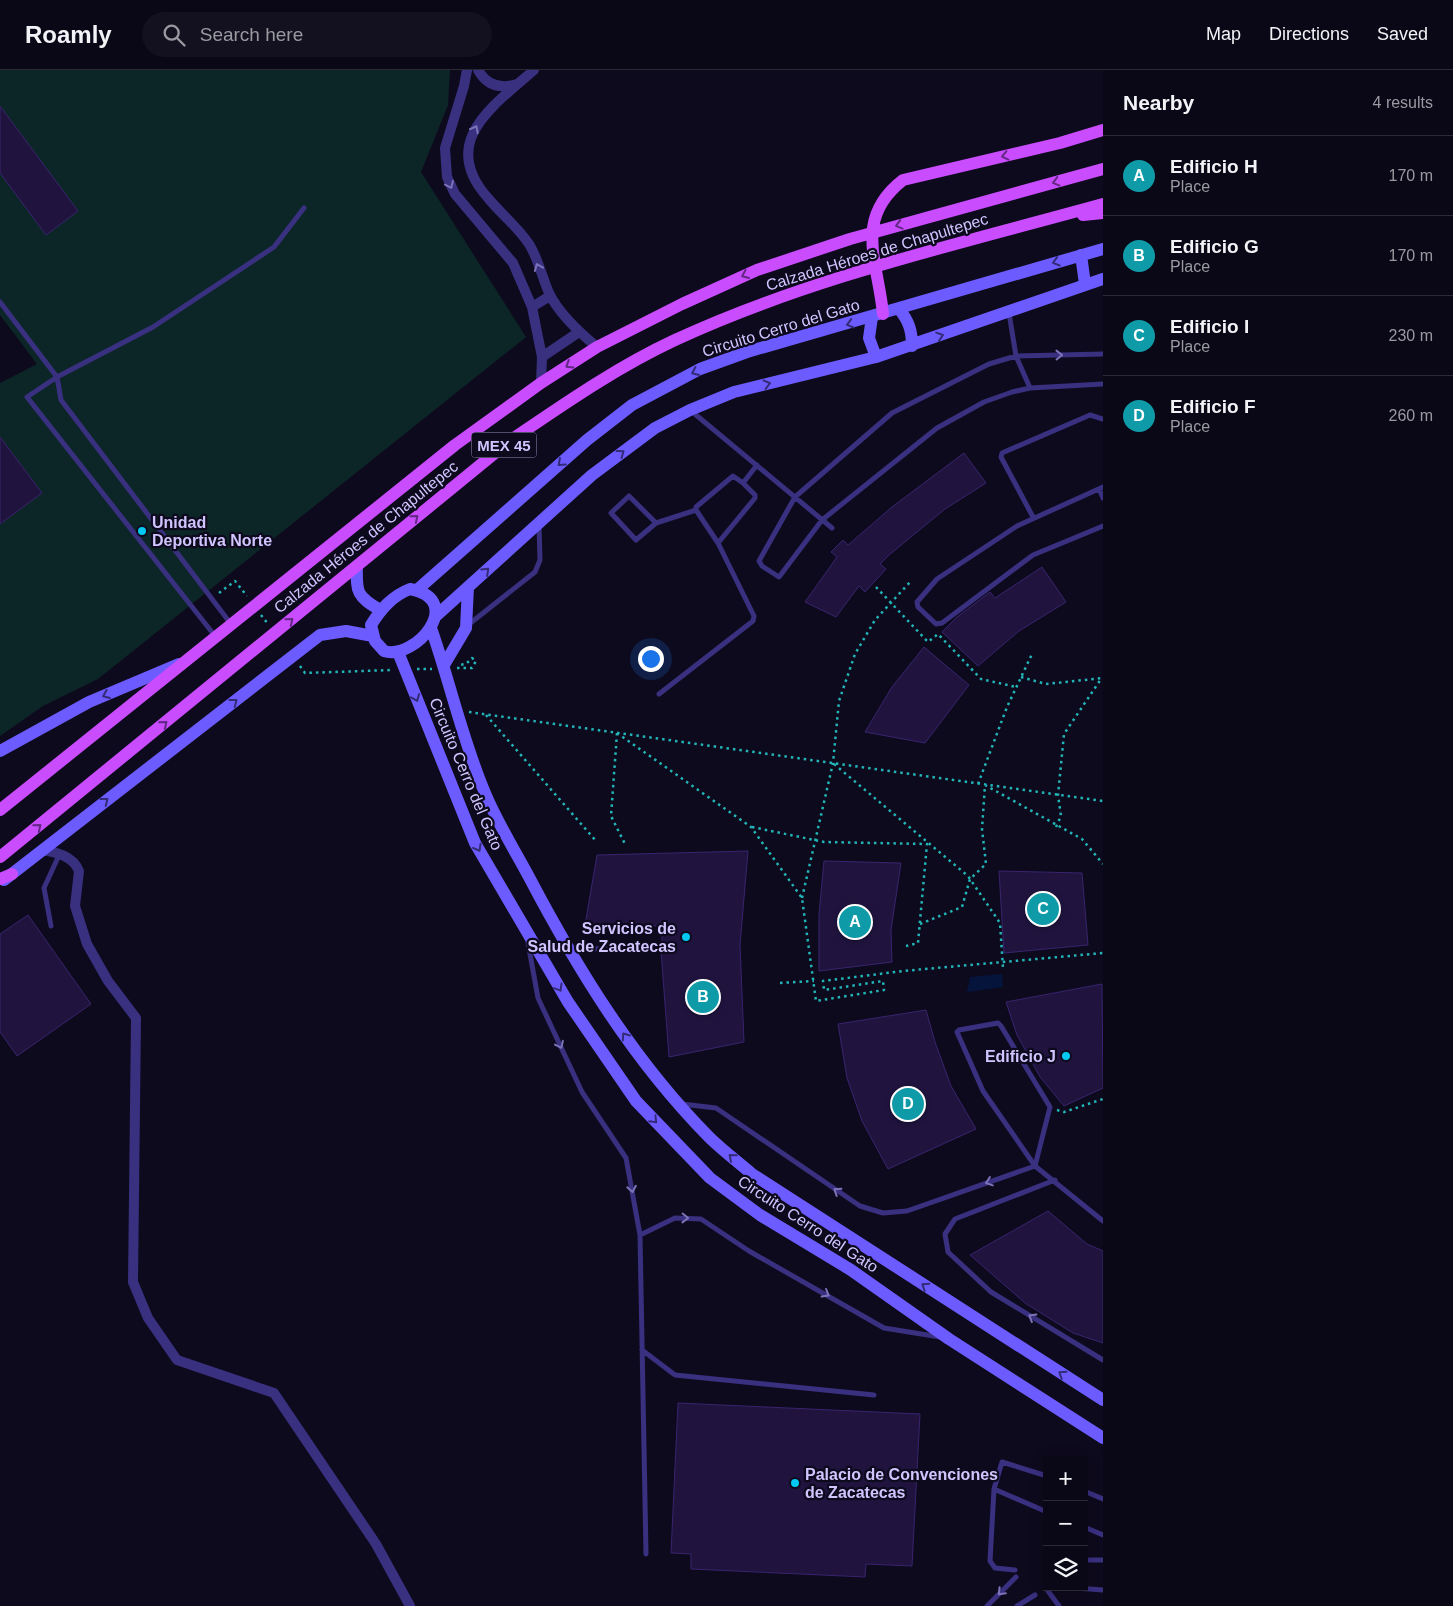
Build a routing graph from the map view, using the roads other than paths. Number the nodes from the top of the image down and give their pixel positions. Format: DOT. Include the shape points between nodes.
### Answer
graph roads {
  1 [pos="466,70"];
  2 [pos="478,70"];
  3 [pos="534,70"];
  4 [pos="518,84"];
  5 [pos="1103,130"];
  6 [pos="1103,169"];
  7 [pos="1103,204"];
  8 [pos="304,208"];
  9 [pos="1103,213"];
  10 [pos="1053,218"];
  11 [pos="1103,249"];
  12 [pos="1081,255"];
  13 [pos="1103,279"];
  14 [pos="1086,284"];
  15 [pos="550,296"];
  16 [pos="0,302"];
  17 [pos="532,307"];
  18 [pos="899,309"];
  19 [pos="1009,313"];
  20 [pos="878,316"];
  21 [pos="579,332"];
  22 [pos="912,346"];
  23 [pos="598,347"];
  24 [pos="1103,354"];
  25 [pos="1016,356"];
  26 [pos="542,357"];
  27 [pos="876,357"];
  28 [pos="57,377"];
  29 [pos="540,382"];
  30 [pos="1103,384"];
  31 [pos="1030,388"];
  32 [pos="690,410"];
  33 [pos="1103,419"];
  34 [pos="757,465"];
  35 [pos="743,483"];
  36 [pos="1101,488"];
  37 [pos="795,497"];
  38 [pos="1103,498"];
  39 [pos="696,510"];
  40 [pos="1033,517"];
  41 [pos="822,520"];
  42 [pos="539,522"];
  43 [pos="656,523"];
  44 [pos="1103,526"];
  45 [pos="832,528"];
  46 [pos="718,543"];
  47 [pos="357,566"];
  48 [pos="468,587"];
  49 [pos="417,590"];
  50 [pos="380,610"];
  51 [pos="437,615"];
  52 [pos="231,624"];
  53 [pos="431,628"];
  54 [pos="466,628"];
  55 [pos="215,636"];
  56 [pos="373,636"];
  57 [pos="398,652"];
  58 [pos="184,662"];
  59 [pos="444,667"];
  60 [pos="660,694"];
  61 [pos="0,751"];
  62 [pos="0,810"];
  63 [pos="42,850"];
  64 [pos="60,853"];
  65 [pos="0,857"];
  66 [pos="6,877"];
  67 [pos="0,884"];
  68 [pos="51,926"];
  69 [pos="526,932"];
  70 [pos="637,947"];
  71 [pos="569,950"];
  72 [pos="679,1103"];
  73 [pos="1035,1166"];
  74 [pos="1055,1180"];
  75 [pos="1103,1221"];
  76 [pos="640,1235"];
  77 [pos="950,1339"];
  78 [pos="642,1350"];
  79 [pos="1103,1360"];
  80 [pos="874,1395"];
  81 [pos="1103,1400"];
  82 [pos="1103,1438"];
  83 [pos="1043,1475"];
  84 [pos="994,1490"];
  85 [pos="1088,1492"];
  86 [pos="1103,1499"];
  87 [pos="1043,1510"];
  88 [pos="1088,1529"];
  89 [pos="1103,1535"];
  90 [pos="646,1554"];
  91 [pos="1088,1560"];
  92 [pos="1103,1560"];
  93 [pos="1015,1570"];
  94 [pos="1016,1577"];
  95 [pos="1088,1589"];
  96 [pos="1103,1590"];
  97 [pos="1048,1591"];
  98 [pos="1035,1595"];
  99 [pos="410,1606"];
  100 [pos="987,1606"];
  101 [pos="1017,1606"];
  102 [pos="1059,1606"];
  1 -- 17 [label="street, one-way" via="444,148 447,177 455,194 513,262"];
  2 -- 4 [label="street" via="491,84 500,87"];
  3 -- 4 [label="street"];
  15 -- 4 [label="street, one-way" via="529,245 508,217 476,184 468,166 472,133 483,115"];
  5 -- 20 [label="main road, one-way" via="903,180 887,192 874,216 872,249 881,288"];
  6 -- 23 [label="main road, Calzada Héroes de Chapultepec / MEX 45, one-way" via="850,239 757,270"];
  7 -- 10 [label="main road, Calzada Héroes de Chapultepec / MEX 45"];
  8 -- 28 [label="lane" via="274,247 152,327"];
  9 -- 10 [label="main road"];
  47 -- 10 [label="main road, Calzada Héroes de Chapultepec / MEX 45, one-way" via="511,440 592,386 674,341 822,282"];
  11 -- 12 [label="street, Circuito Cerro del Gato"];
  12 -- 14 [label="street"];
  12 -- 18 [label="street, Circuito Cerro del Gato, one-way"];
  13 -- 14 [label="street"];
  14 -- 19 [label="street"];
  15 -- 17 [label="street"];
  15 -- 21 [label="street"];
  16 -- 28 [label="lane"];
  17 -- 26 [label="street"];
  18 -- 20 [label="street, Circuito Cerro del Gato"];
  18 -- 22 [label="street" via="909,324"];
  22 -- 19 [label="street, one-way"];
  19 -- 25 [label="lane"];
  20 -- 27 [label="street" via="869,338"];
  20 -- 49 [label="street, Circuito Cerro del Gato, one-way" via="747,352 700,369 632,405 587,440"];
  21 -- 23 [label="street"];
  21 -- 26 [label="street"];
  22 -- 27 [label="street"];
  23 -- 29 [label="main road, Calzada Héroes de Chapultepec / MEX 45, one-way"];
  25 -- 24 [label="lane, one-way"];
  25 -- 31 [label="lane"];
  25 -- 37 [label="lane" via="989,364 892,413"];
  26 -- 29 [label="street"];
  32 -- 27 [label="street, one-way" via="734,392"];
  28 -- 52 [label="lane" via="61,400"];
  28 -- 55 [label="lane" via="26,396"];
  29 -- 52 [label="main road, Calzada Héroes de Chapultepec / MEX 45" via="455,445"];
  30 -- 31 [label="lane"];
  31 -- 41 [label="lane" via="984,402 938,428"];
  32 -- 34 [label="lane"];
  42 -- 32 [label="street, one-way" via="592,474 655,428"];
  33 -- 40 [label="lane" via="1090,415 1002,453 1016,488"];
  34 -- 35 [label="lane"];
  34 -- 37 [label="lane"];
  35 -- 39 [label="lane" via="733,476 696,506"];
  35 -- 46 [label="lane" via="755,498"];
  36 -- 38 [label="lane"];
  36 -- 40 [label="lane"];
  37 -- 41 [label="lane"];
  37 -- 41 [label="lane" via="759,561 762,566 779,577"];
  39 -- 43 [label="lane"];
  39 -- 46 [label="lane"];
  40 -- 44 [label="lane" via="937,579 917,602 918,606 936,624 942,623 1033,555"];
  41 -- 45 [label="lane"];
  48 -- 42 [label="street, one-way"];
  42 -- 54 [label="lane" via="539,566 535,572"];
  43 -- 43 [label="lane" via="636,540 611,513 629,496"];
  46 -- 60 [label="lane" via="754,616 753,621"];
  47 -- 50 [label="street" via="356,590 364,600"];
  65 -- 47 [label="main road, Calzada Héroes de Chapultepec / MEX 45, one-way"];
  48 -- 51 [label="street"];
  48 -- 54 [label="street"];
  49 -- 50 [label="street" via="402,592"];
  49 -- 51 [label="street" via="425,593 435,604"];
  50 -- 56 [label="street" via="371,625"];
  51 -- 53 [label="street"];
  52 -- 55 [label="main road, Calzada Héroes de Chapultepec / MEX 45"];
  53 -- 57 [label="street"];
  53 -- 59 [label="street, Circuito Cerro del Gato"];
  54 -- 59 [label="street"];
  55 -- 58 [label="main road, Calzada Héroes de Chapultepec / MEX 45"];
  56 -- 57 [label="street" via="384,651"];
  63 -- 56 [label="street, one-way" via="320,635 346,631"];
  57 -- 69 [label="street, Circuito Cerro del Gato, one-way" via="474,843"];
  58 -- 61 [label="street, one-way" via="89,702"];
  58 -- 62 [label="main road, Calzada Héroes de Chapultepec / MEX 45"];
  59 -- 71 [label="street, Circuito Cerro del Gato" via="455,710 485,793"];
  63 -- 64 [label="street"];
  63 -- 66 [label="street"];
  64 -- 68 [label="lane" via="44,888"];
  64 -- 99 [label="street" via="79,871 75,906 87,944 108,981 136,1018 133,1282 148,1318 177,1360 274,1393 376,1544"];
  66 -- 67 [label="street"];
  69 -- 76 [label="lane, one-way" via="538,998 582,1092 626,1158"];
  69 -- 77 [label="street, Circuito Cerro del Gato, one-way" via="568,1002 636,1101 710,1178 760,1215 851,1270"];
  70 -- 71 [label="lane"];
  72 -- 71 [label="street, Circuito Cerro del Gato, one-way" via="646,1066"];
  73 -- 72 [label="lane, one-way" via="907,1211 883,1213 860,1206 716,1108"];
  81 -- 72 [label="street, Circuito Cerro del Gato, one-way" via="752,1174 709,1137"];
  73 -- 73 [label="lane" via="1050,1107 998,1023 959,1030 957,1032 983,1091"];
  73 -- 74 [label="lane"];
  74 -- 75 [label="lane"];
  79 -- 74 [label="lane, one-way" via="991,1292 948,1252 945,1234 955,1219"];
  76 -- 77 [label="lane, one-way" via="675,1218 701,1219 884,1328"];
  76 -- 78 [label="lane"];
  77 -- 82 [label="street, Circuito Cerro del Gato"];
  78 -- 80 [label="lane" via="675,1375"];
  78 -- 90 [label="lane"];
  83 -- 84 [label="lane" via="1002,1462"];
  84 -- 87 [label="lane"];
  84 -- 93 [label="lane" via="990,1562 995,1568"];
  85 -- 86 [label="lane"];
  88 -- 89 [label="lane"];
  91 -- 92 [label="lane"];
  94 -- 100 [label="lane, one-way"];
  95 -- 96 [label="lane"];
  97 -- 102 [label="lane"];
  98 -- 101 [label="lane"];
}
